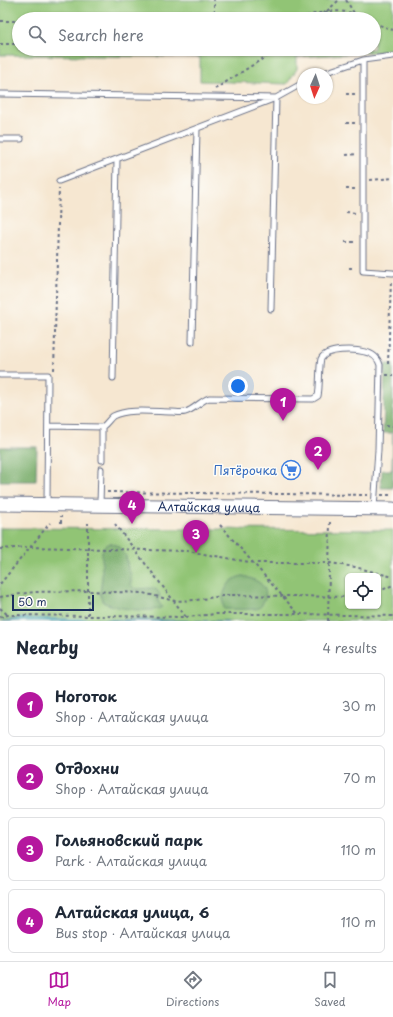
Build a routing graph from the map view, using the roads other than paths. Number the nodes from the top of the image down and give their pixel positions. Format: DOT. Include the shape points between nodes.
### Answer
graph roads {
  1 [pos="393,56"];
  2 [pos="363,60"];
  3 [pos="333,70"];
  4 [pos="297,86"];
  5 [pos="0,94"];
  6 [pos="276,98"];
  7 [pos="197,129"];
  8 [pos="0,139"];
  9 [pos="21,139"];
  10 [pos="117,159"];
  11 [pos="59,181"];
  12 [pos="393,273"];
  13 [pos="271,309"];
  14 [pos="192,342"];
  15 [pos="0,375"];
  16 [pos="112,378"];
  17 [pos="48,426"];
  18 [pos="102,427"];
  19 [pos="102,460"];
  20 [pos="101,469"];
  21 [pos="0,504"];
  22 [pos="47,505"];
  23 [pos="100,506"];
  24 [pos="374,509"];
  25 [pos="393,509"];
  1 -- 2 [label="lane"];
  2 -- 3 [label="lane"];
  2 -- 12 [label="lane" via="363,271"];
  4 -- 6 [label="lane"];
  5 -- 6 [label="lane"];
  6 -- 7 [label="lane"];
  6 -- 13 [label="lane"];
  7 -- 10 [label="lane"];
  7 -- 14 [label="lane"];
  8 -- 9 [label="lane"];
  10 -- 11 [label="lane"];
  10 -- 16 [label="lane"];
  15 -- 17 [label="lane" via="48,375"];
  17 -- 18 [label="lane"];
  17 -- 22 [label="lane"];
  18 -- 19 [label="lane"];
  18 -- 24 [label="lane" via="112,417 123,413 184,412 209,398 313,398 318,396 321,359 326,353 338,350 365,352 378,359 380,365"];
  20 -- 23 [label="lane"];
  21 -- 22 [label="street, Алтайская улица"];
  22 -- 23 [label="street, Алтайская улица"];
  23 -- 24 [label="street, Алтайская улица"];
  24 -- 25 [label="street, Алтайская улица"];
}
